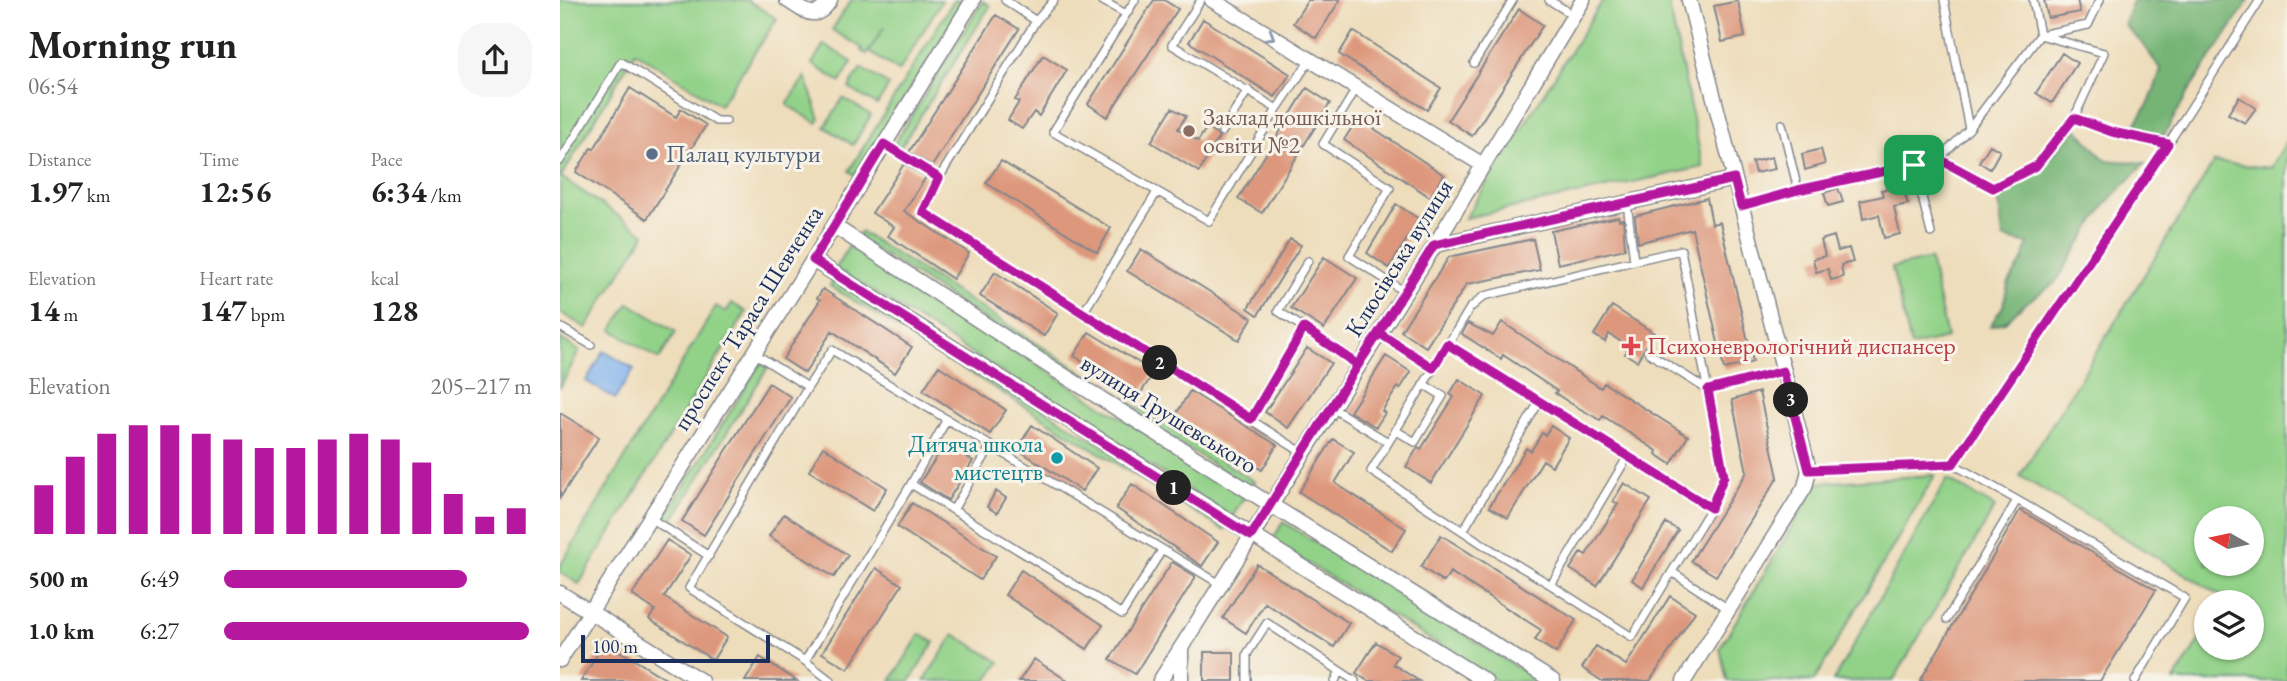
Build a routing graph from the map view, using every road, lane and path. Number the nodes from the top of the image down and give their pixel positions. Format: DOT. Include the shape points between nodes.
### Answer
graph roads {
  1 [pos="787,0"];
  2 [pos="830,0"];
  3 [pos="973,0"];
  4 [pos="1004,0"];
  5 [pos="1054,0"];
  6 [pos="1101,0"];
  7 [pos="1135,0"];
  8 [pos="1201,0"];
  9 [pos="1212,0"];
  10 [pos="1513,0"];
  11 [pos="1549,0"];
  12 [pos="1583,0"];
  13 [pos="1689,0"];
  14 [pos="1944,0"];
  15 [pos="2033,0"];
  16 [pos="2100,0"];
  17 [pos="2260,0"];
  18 [pos="1126,14"];
  19 [pos="1573,15"];
  20 [pos="1036,21"];
  21 [pos="2040,35"];
  22 [pos="1310,60"];
  23 [pos="1474,63"];
  24 [pos="1356,89"];
  25 [pos="1248,90"];
  26 [pos="1277,109"];
  27 [pos="2074,118"];
  28 [pos="726,121"];
  29 [pos="1782,124"];
  30 [pos="1969,129"];
  31 [pos="1222,132"];
  32 [pos="884,144"];
  33 [pos="2168,144"];
  34 [pos="1939,159"];
  35 [pos="560,160"];
  36 [pos="1483,165"];
  37 [pos="1914,165"];
  38 [pos="939,178"];
  39 [pos="1734,179"];
  40 [pos="1798,190"];
  41 [pos="1157,192"];
  42 [pos="1627,202"];
  43 [pos="1741,206"];
  44 [pos="834,226"];
  45 [pos="1931,233"];
  46 [pos="1434,245"];
  47 [pos="813,260"];
  48 [pos="1308,261"];
  49 [pos="1634,261"];
  50 [pos="1405,292"];
  51 [pos="1083,313"];
  52 [pos="560,327"];
  53 [pos="1304,328"];
  54 [pos="1379,333"];
  55 [pos="1447,344"];
  56 [pos="591,345"];
  57 [pos="754,353"];
  58 [pos="1649,353"];
  59 [pos="1358,365"];
  60 [pos="1433,368"];
  61 [pos="1783,371"];
  62 [pos="1423,384"];
  63 [pos="808,387"];
  64 [pos="1708,390"];
  65 [pos="1539,401"];
  66 [pos="1332,408"];
  67 [pos="947,419"];
  68 [pos="1251,419"];
  69 [pos="1395,430"];
  70 [pos="1388,442"];
  71 [pos="991,446"];
  72 [pos="1303,453"];
  73 [pos="1628,456"];
  74 [pos="1953,464"];
  75 [pos="1809,470"];
  76 [pos="911,484"];
  77 [pos="2017,500"];
  78 [pos="1270,504"];
  79 [pos="1711,508"];
  80 [pos="953,510"];
  81 [pos="649,518"];
  82 [pos="1463,531"];
  83 [pos="1251,536"];
  84 [pos="1162,550"];
  85 [pos="709,556"];
  86 [pos="1672,572"];
  87 [pos="1220,584"];
  88 [pos="1550,584"];
  89 [pos="560,593"];
  90 [pos="1730,610"];
  91 [pos="590,611"];
  92 [pos="1947,619"];
  93 [pos="1181,648"];
  94 [pos="560,660"];
  95 [pos="805,661"];
  96 [pos="1340,671"];
  97 [pos="701,681"];
  98 [pos="831,681"];
  99 [pos="1160,681"];
  100 [pos="1181,681"];
  101 [pos="1247,681"];
  102 [pos="1335,681"];
  103 [pos="1355,681"];
  104 [pos="1485,681"];
  105 [pos="1553,681"];
  106 [pos="1684,681"];
  107 [pos="2135,681"];
  1 -- 2 [label="street" via="816,14"];
  3 -- 32 [label="street, проспект Тараса Шевченка"];
  4 -- 20 [label="lane"];
  5 -- 20 [label="lane"];
  6 -- 18 [label="lane"];
  7 -- 18 [label="lane"];
  8 -- 25 [label="lane" via="1172,45"];
  9 -- 22 [label="street, one-way"];
  10 -- 23 [label="lane"];
  11 -- 19 [label="lane"];
  12 -- 19 [label="street, Клюсівська вулиця"];
  13 -- 39 [label="street"];
  14 -- 30 [label="lane"];
  15 -- 21 [label="lane"];
  16 -- 21 [label="lane" via="2088,25"];
  17 -- 33 [label="lane"];
  18 -- 41 [label="lane" via="1053,132"];
  19 -- 36 [label="street, Клюсівська вулиця"];
  20 -- 38 [label="lane"];
  21 -- 27 [label="lane" via="2104,53"];
  21 -- 30 [label="lane"];
  22 -- 24 [label="street"];
  22 -- 26 [label="lane"];
  24 -- 36 [label="street"];
  24 -- 50 [label="lane" via="1323,144 1390,188 1349,257"];
  25 -- 26 [label="lane"];
  25 -- 31 [label="lane"];
  26 -- 41 [label="lane" via="1209,221"];
  27 -- 33 [label="lane"];
  27 -- 34 [label="lane" via="2036,166 1993,188"];
  28 -- 35 [label="lane" via="716,121 621,62"];
  29 -- 40 [label="lane"];
  30 -- 34 [label="lane"];
  32 -- 38 [label="lane"];
  32 -- 44 [label="street, проспект Тараса Шевченка"];
  33 -- 74 [label="lane"];
  34 -- 37 [label="lane"];
  36 -- 46 [label="street, Клюсівська вулиця"];
  37 -- 40 [label="lane"];
  37 -- 45 [label="lane"];
  38 -- 51 [label="lane" via="923,212"];
  39 -- 42 [label="street"];
  39 -- 43 [label="street"];
  40 -- 43 [label="lane"];
  41 -- 51 [label="lane"];
  42 -- 46 [label="street"];
  42 -- 49 [label="lane"];
  43 -- 61 [label="street"];
  44 -- 47 [label="street, проспект Тараса Шевченка"];
  44 -- 78 [label="street, вулиця Грушевського"];
  46 -- 50 [label="street, Клюсівська вулиця"];
  47 -- 57 [label="street, проспект Тараса Шевченка"];
  47 -- 83 [label="street"];
  48 -- 53 [label="lane" via="1278,311"];
  49 -- 55 [label="lane" via="1484,296 1470,308"];
  49 -- 64 [label="lane" via="1681,250"];
  50 -- 54 [label="street, Клюсівська вулиця"];
  51 -- 68 [label="lane"];
  52 -- 56 [label="lane"];
  53 -- 59 [label="lane"];
  53 -- 68 [label="lane"];
  54 -- 59 [label="street, Клюсівська вулиця"];
  54 -- 60 [label="lane"];
  55 -- 60 [label="lane"];
  55 -- 65 [label="lane"];
  57 -- 63 [label="lane"];
  57 -- 81 [label="street, проспект Тараса Шевченка"];
  58 -- 64 [label="lane"];
  59 -- 66 [label="street, Клюсівська вулиця"];
  60 -- 62 [label="lane"];
  61 -- 64 [label="lane"];
  61 -- 75 [label="street"];
  62 -- 69 [label="lane"];
  62 -- 69 [label="lane" via="1443,396 1415,442"];
  63 -- 67 [label="lane" via="832,350"];
  63 -- 85 [label="lane"];
  64 -- 79 [label="lane" via="1724,476"];
  65 -- 73 [label="lane"];
  65 -- 82 [label="lane"];
  66 -- 70 [label="lane"];
  66 -- 72 [label="street, Клюсівська вулиця"];
  67 -- 71 [label="lane"];
  67 -- 76 [label="lane"];
  68 -- 72 [label="lane"];
  69 -- 70 [label="lane"];
  70 -- 82 [label="lane" via="1371,471"];
  71 -- 80 [label="lane"];
  71 -- 84 [label="lane"];
  72 -- 78 [label="street, Клюсівська вулиця"];
  73 -- 79 [label="lane"];
  73 -- 88 [label="lane"];
  74 -- 75 [label="lane"];
  74 -- 77 [label="lane"];
  75 -- 90 [label="street" via="1805,487"];
  76 -- 80 [label="lane"];
  76 -- 95 [label="lane"];
  77 -- 92 [label="lane"];
  77 -- 107 [label="lane" via="2185,598"];
  78 -- 83 [label="street, Клюсівська вулиця"];
  78 -- 105 [label="street, вулиця Грушевського"];
  79 -- 86 [label="lane"];
  80 -- 84 [label="lane" via="1122,614"];
  81 -- 85 [label="lane"];
  81 -- 91 [label="street, проспект Тараса Шевченка"];
  82 -- 88 [label="lane"];
  83 -- 87 [label="street, Клюсівська вулиця"];
  83 -- 104 [label="street"];
  84 -- 87 [label="lane"];
  85 -- 95 [label="lane" via="689,588"];
  86 -- 88 [label="lane" via="1632,637"];
  86 -- 90 [label="lane"];
  87 -- 93 [label="street, Клюсівська вулиця"];
  89 -- 91 [label="street"];
  90 -- 106 [label="street"];
  91 -- 94 [label="street, проспект Тараса Шевченка"];
  91 -- 97 [label="street"];
  93 -- 99 [label="street, Клюсівська вулиця"];
  93 -- 100 [label="street"];
  95 -- 98 [label="lane"];
  96 -- 101 [label="lane" via="1268,623 1247,654"];
  96 -- 102 [label="lane"];
  96 -- 103 [label="lane"];
}
